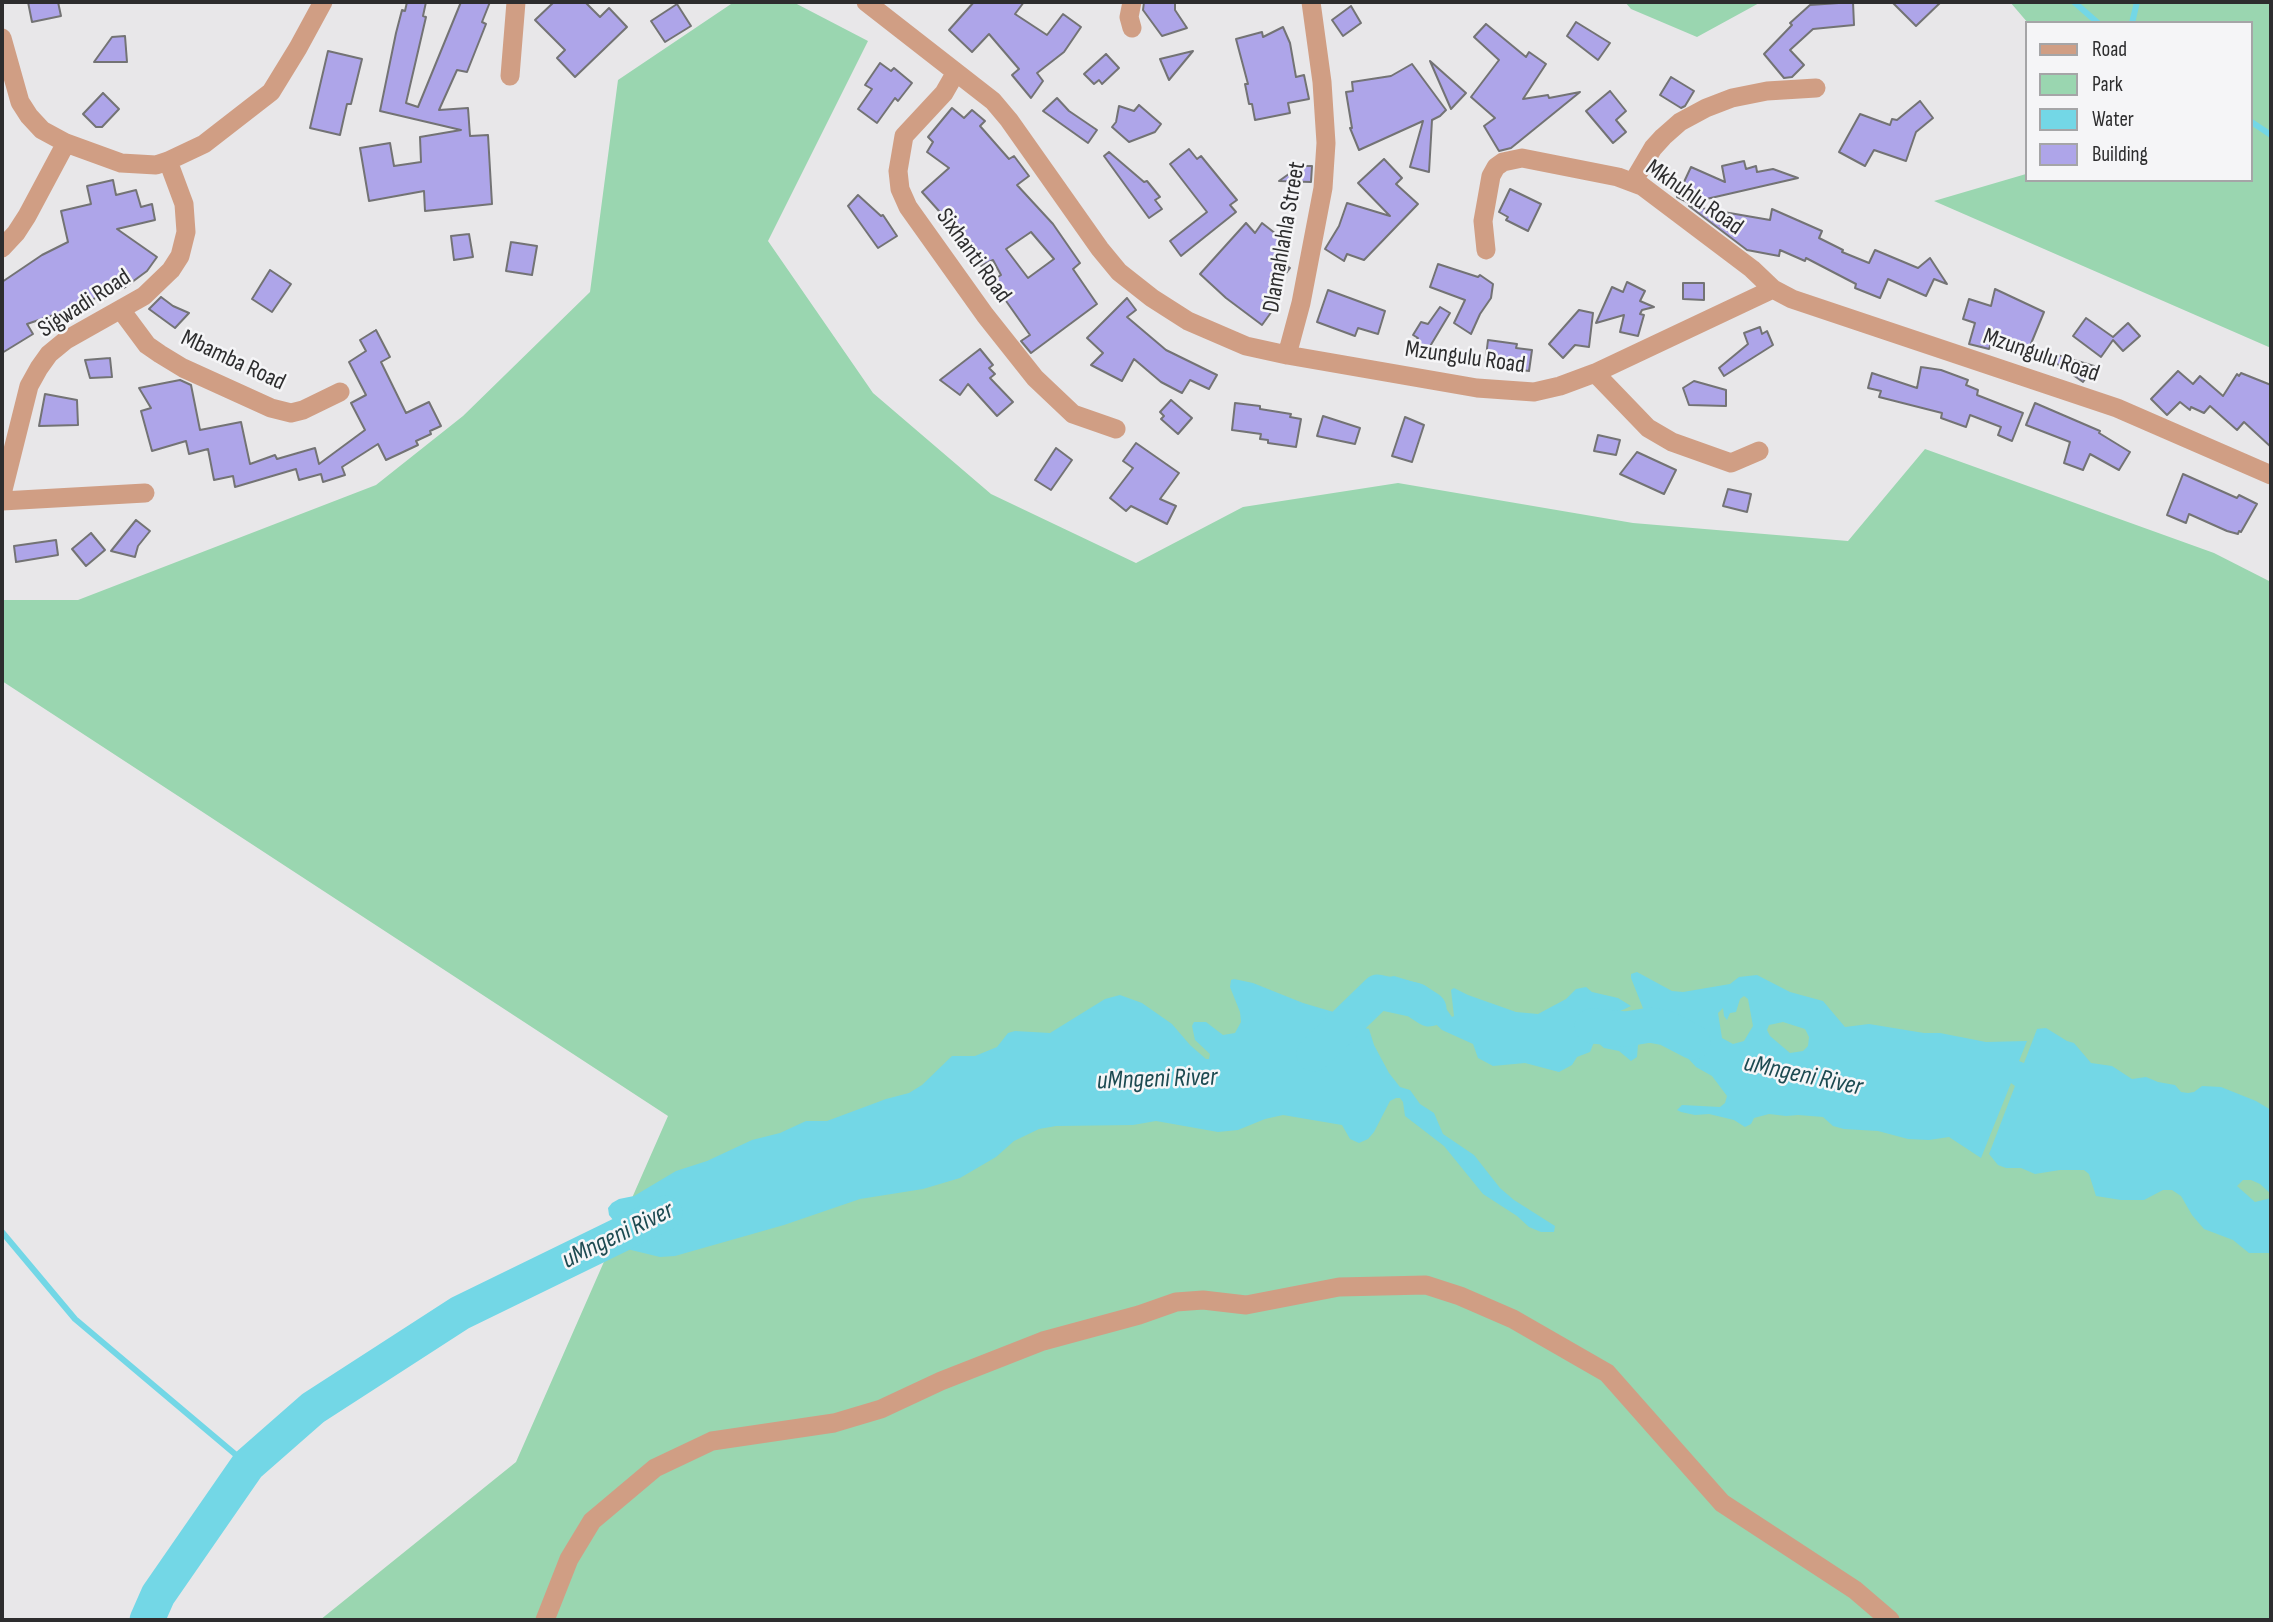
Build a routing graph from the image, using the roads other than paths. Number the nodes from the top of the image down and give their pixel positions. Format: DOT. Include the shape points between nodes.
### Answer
graph roads {
  1 [pos="323,2"];
  2 [pos="516,2"];
  3 [pos="866,2"];
  4 [pos="1132,2"];
  5 [pos="1311,2"];
  6 [pos="1132,29"];
  7 [pos="2,39"];
  8 [pos="956,72"];
  9 [pos="510,76"];
  10 [pos="1816,88"];
  11 [pos="66,143"];
  12 [pos="168,161"];
  13 [pos="1633,182"];
  14 [pos="2,248"];
  15 [pos="1486,250"];
  16 [pos="1773,289"];
  17 [pos="121,310"];
  18 [pos="1287,355"];
  19 [pos="1595,373"];
  20 [pos="340,392"];
  21 [pos="1116,429"];
  22 [pos="1759,451"];
  23 [pos="2271,475"];
  24 [pos="145,493"];
  25 [pos="2,494"];
  26 [pos="2,501"];
  27 [pos="545,1620"];
  28 [pos="1890,1620"];
  1 -- 12 [label="street" via="271,92 204,144"];
  2 -- 9 [label="street"];
  3 -- 8 [label="street, Mzungulu Road"];
  4 -- 6 [label="street"];
  5 -- 18 [label="street, Dlamahlahla Street" via="1326,143 1323,188"];
  7 -- 11 [label="street" via="13,82 29,116 42,130"];
  8 -- 18 [label="street, Mzungulu Road" via="1009,120 1119,272 1199,326 1245,346"];
  8 -- 21 [label="street, Sixhanti Road" via="944,93 904,136 898,172 908,207 1035,379 1073,414"];
  10 -- 13 [label="street" via="1767,91 1706,108 1663,137"];
  11 -- 12 [label="street" via="121,163 139,166"];
  11 -- 14 [label="street" via="27,216"];
  12 -- 17 [label="street, Sigwadi Road" via="184,204 186,232 180,256 159,284"];
  13 -- 15 [label="street, Mkhuhlu Road" via="1522,158 1503,162 1491,176 1487,195 1483,221"];
  13 -- 16 [label="street, Mkhuhlu Road"];
  16 -- 19 [label="street, Mzungulu Road"];
  16 -- 23 [label="street, Mzungulu Road" via="2117,408"];
  17 -- 20 [label="street, Mbamba Road" via="147,345 160,354 271,408 303,411"];
  17 -- 25 [label="street, Sigwadi Road" via="66,340 39,368 29,386"];
  18 -- 19 [label="street, Mzungulu Road" via="1517,392 1560,386"];
  19 -- 22 [label="street" via="1648,428 1672,442 1731,463"];
  24 -- 26 [label="street"];
  27 -- 28 [label="street" via="569,1559 592,1521 655,1468 712,1441 881,1409 1043,1341 1176,1302 1246,1305 1339,1287 1426,1285 1513,1319 1607,1373 1722,1503 1855,1590"];
}
